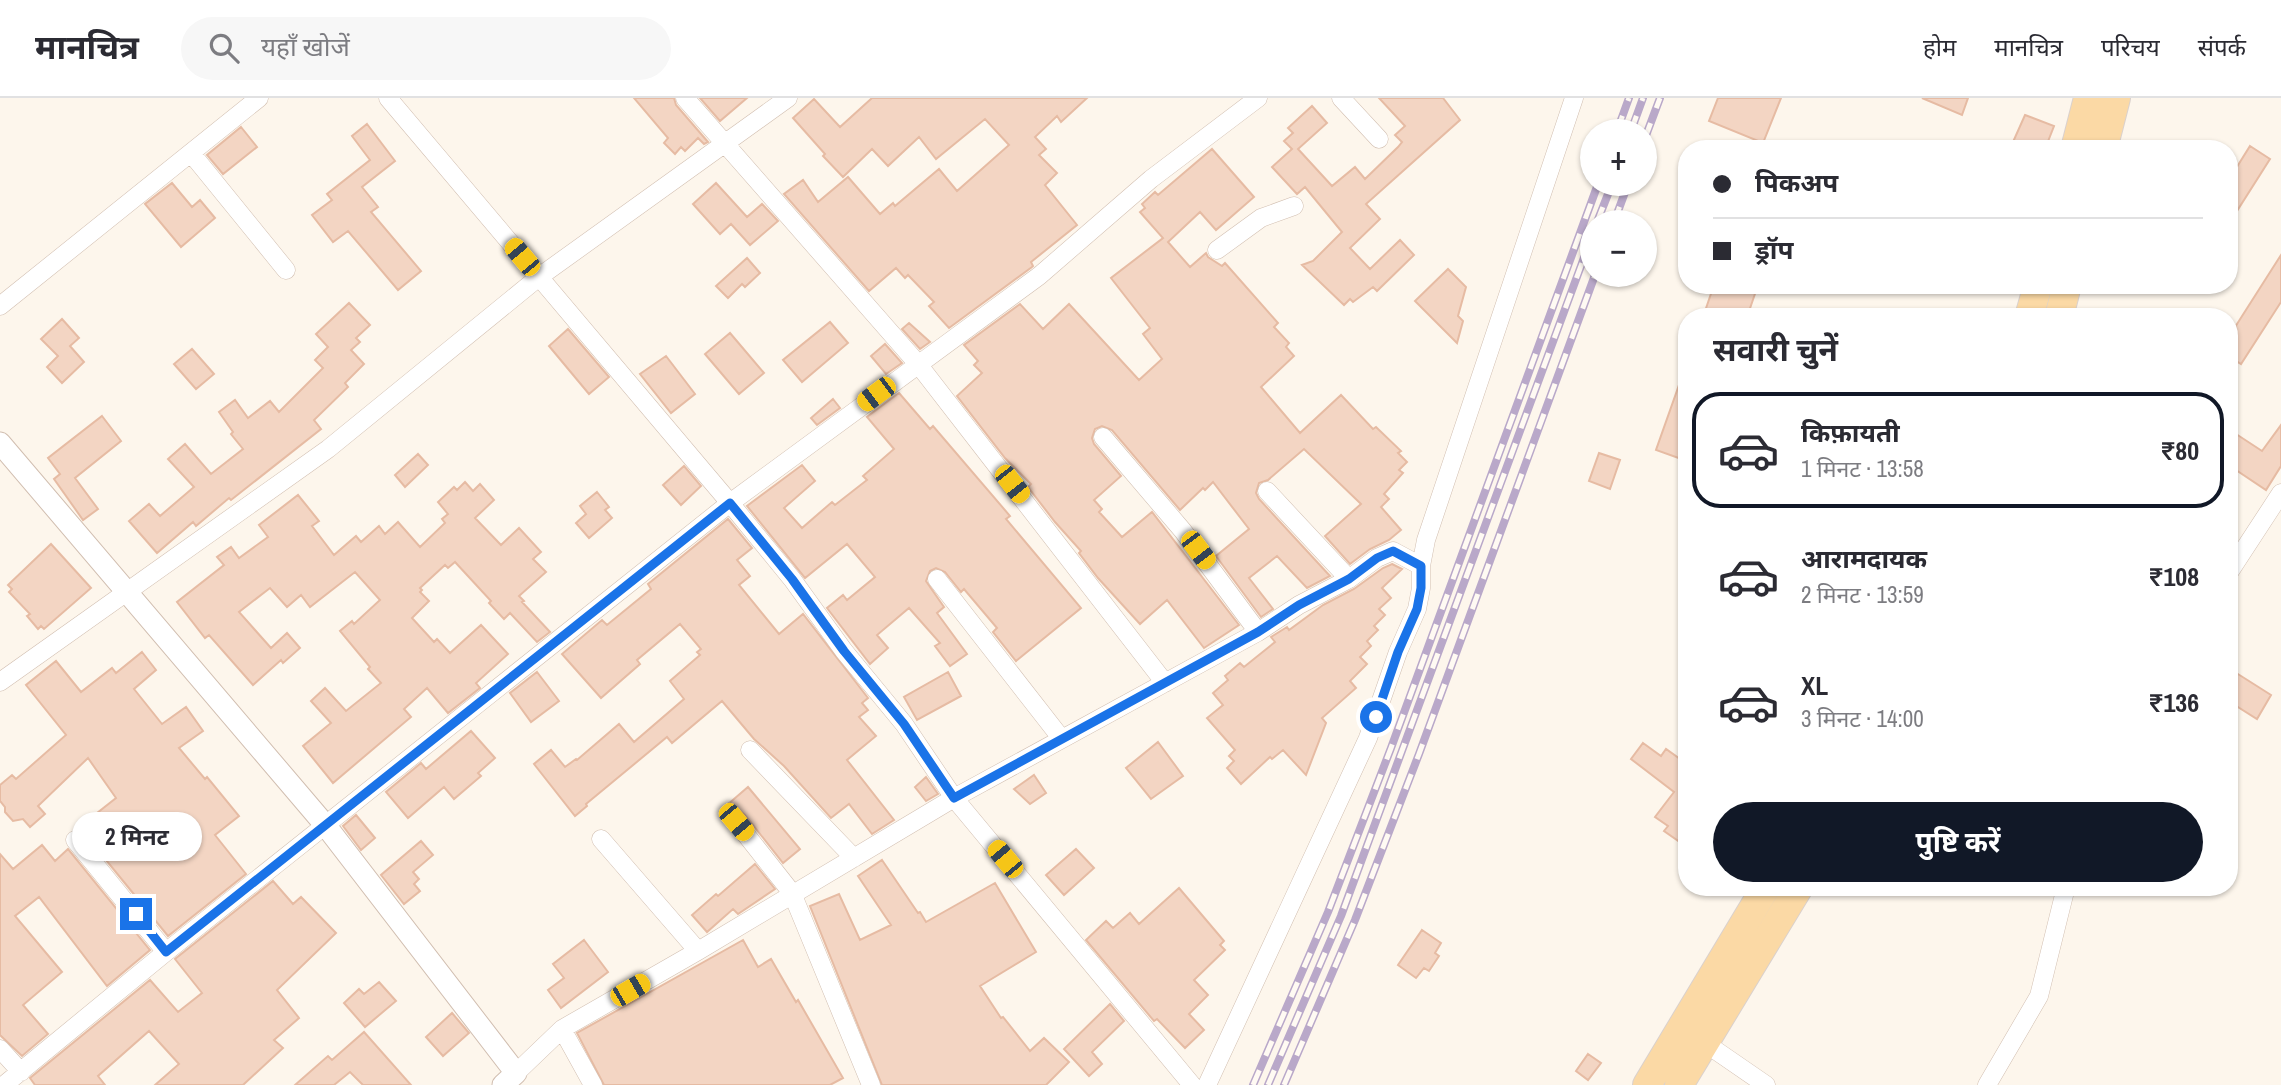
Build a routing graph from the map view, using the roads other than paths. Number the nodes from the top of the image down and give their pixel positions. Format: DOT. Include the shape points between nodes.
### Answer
graph roads {
  1 [pos="260,98"];
  2 [pos="388,98"];
  3 [pos="685,98"];
  4 [pos="788,98"];
  5 [pos="1258,98"];
  6 [pos="1341,98"];
  7 [pos="1574,98"];
  8 [pos="2088,98"];
  9 [pos="2116,98"];
  10 [pos="1379,139"];
  11 [pos="2078,140"];
  12 [pos="2105,140"];
  13 [pos="726,143"];
  14 [pos="191,153"];
  15 [pos="1294,206"];
  16 [pos="1217,250"];
  17 [pos="286,270"];
  18 [pos="539,277"];
  19 [pos="0,306"];
  20 [pos="918,363"];
  21 [pos="1102,437"];
  22 [pos="0,443"];
  23 [pos="1267,491"];
  24 [pos="2281,493"];
  25 [pos="730,503"];
  26 [pos="2238,559"];
  27 [pos="1421,566"];
  28 [pos="937,579"];
  29 [pos="1349,579"];
  30 [pos="126,593"];
  31 [pos="1258,632"];
  32 [pos="0,682"];
  33 [pos="1165,683"];
  34 [pos="1061,738"];
  35 [pos="750,750"];
  36 [pos="954,798"];
  37 [pos="736,822"];
  38 [pos="326,826"];
  39 [pos="601,839"];
  40 [pos="75,840"];
  41 [pos="854,858"];
  42 [pos="792,893"];
  43 [pos="1761,896"];
  44 [pos="1794,896"];
  45 [pos="2064,896"];
  46 [pos="698,951"];
  47 [pos="166,952"];
  48 [pos="562,1029"];
  49 [pos="1705,1043"];
  50 [pos="0,1048"];
  51 [pos="21,1072"];
  52 [pos="509,1079"];
  53 [pos="4,1085"];
  54 [pos="593,1085"];
  55 [pos="871,1085"];
  56 [pos="1192,1085"];
  57 [pos="1207,1085"];
  58 [pos="1647,1085"];
  59 [pos="1679,1085"];
  60 [pos="1766,1085"];
  61 [pos="1987,1085"];
  1 -- 14 [label="street"];
  2 -- 18 [label="street"];
  3 -- 13 [label="street"];
  4 -- 13 [label="street"];
  5 -- 20 [label="street" via="1151,179 1040,276"];
  6 -- 10 [label="street"];
  7 -- 27 [label="street"];
  8 -- 11 [label="main road"];
  9 -- 12 [label="main road"];
  13 -- 18 [label="street"];
  13 -- 20 [label="street"];
  14 -- 17 [label="street"];
  14 -- 19 [label="street"];
  15 -- 16 [label="street" via="1261,218"];
  18 -- 25 [label="street"];
  18 -- 30 [label="street" via="328,449"];
  20 -- 25 [label="street"];
  20 -- 33 [label="street"];
  21 -- 31 [label="street" via="1183,531"];
  22 -- 30 [label="street"];
  23 -- 29 [label="street"];
  24 -- 26 [label="street"];
  25 -- 36 [label="street" via="904,724"];
  25 -- 38 [label="street"];
  27 -- 29 [label="street" via="1393,551"];
  27 -- 57 [label="street" via="1417,609 1368,738"];
  28 -- 34 [label="street"];
  29 -- 31 [label="street"];
  30 -- 32 [label="street"];
  30 -- 38 [label="street"];
  31 -- 33 [label="street"];
  33 -- 34 [label="street"];
  34 -- 36 [label="street"];
  35 -- 41 [label="street"];
  36 -- 41 [label="street"];
  36 -- 56 [label="street"];
  37 -- 42 [label="street"];
  38 -- 47 [label="street"];
  38 -- 52 [label="street"];
  39 -- 46 [label="street"];
  40 -- 47 [label="street"];
  41 -- 42 [label="street"];
  42 -- 46 [label="street"];
  42 -- 55 [label="street"];
  43 -- 58 [label="main road"];
  44 -- 49 [label="main road"];
  45 -- 61 [label="street" via="2039,996"];
  46 -- 48 [label="street"];
  47 -- 51 [label="street"];
  48 -- 52 [label="street"];
  48 -- 54 [label="street"];
  49 -- 59 [label="main road"];
  49 -- 60 [label="street"];
  50 -- 51 [label="street"];
  51 -- 53 [label="street"];
}
